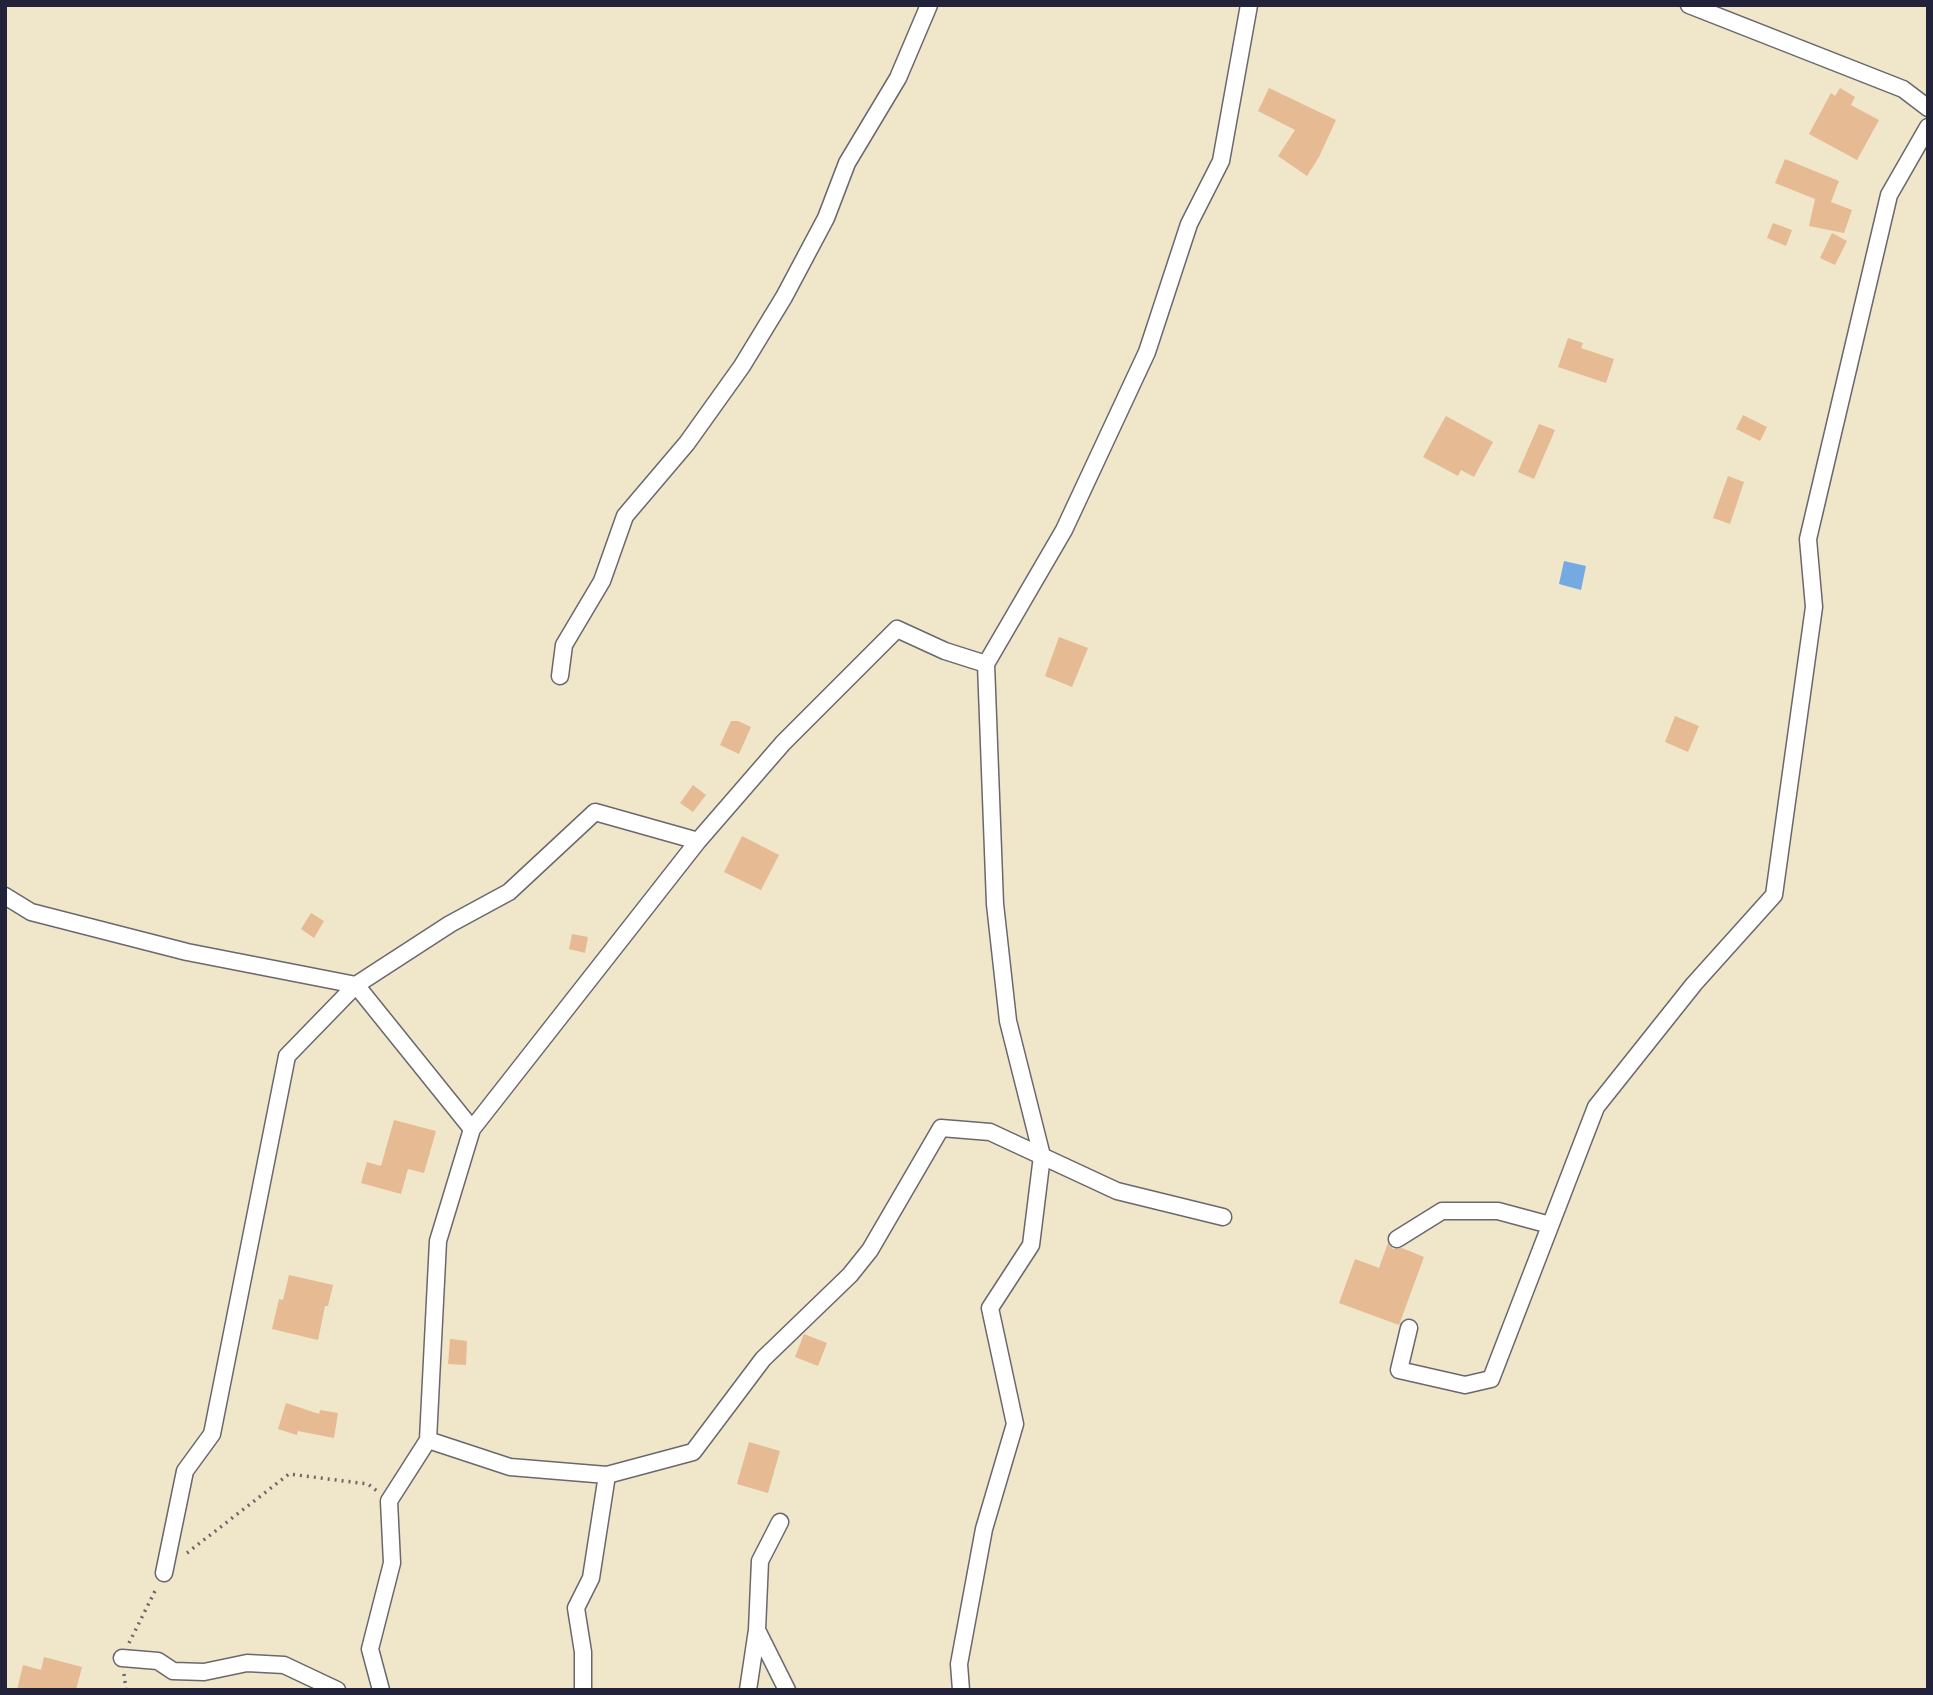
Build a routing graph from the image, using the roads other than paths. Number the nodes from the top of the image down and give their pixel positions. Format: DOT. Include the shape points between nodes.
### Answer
graph roads {
  1 [pos="929,5"];
  2 [pos="1250,5"];
  3 [pos="1689,5"];
  4 [pos="1928,108"];
  5 [pos="1928,127"];
  6 [pos="986,664"];
  7 [pos="560,676"];
  8 [pos="698,841"];
  9 [pos="5,896"];
  10 [pos="356,985"];
  11 [pos="472,1129"];
  12 [pos="1042,1156"];
  13 [pos="1223,1217"];
  14 [pos="1550,1225"];
  15 [pos="1397,1239"];
  16 [pos="1409,1328"];
  17 [pos="428,1440"];
  18 [pos="607,1475"];
  19 [pos="780,1522"];
  20 [pos="164,1573"];
  21 [pos="757,1630"];
  22 [pos="122,1658"];
  23 [pos="338,1690"];
  24 [pos="381,1690"];
  25 [pos="583,1690"];
  26 [pos="748,1690"];
  27 [pos="787,1690"];
  28 [pos="961,1690"];
  1 -- 7 [label="street" via="898,78 847,163 826,218 784,297 687,443 625,516 603,581 564,645"];
  2 -- 6 [label="street" via="1221,161 1189,225 1147,352 1064,530"];
  3 -- 4 [label="street" via="1903,89"];
  5 -- 14 [label="street" via="1889,195 1808,539 1814,607 1774,895 1694,984 1596,1107"];
  6 -- 8 [label="street" via="897,629 783,743"];
  6 -- 12 [label="street" via="995,904 1005,995"];
  8 -- 10 [label="street" via="595,812 509,892"];
  8 -- 11 [label="street"];
  9 -- 10 [label="street" via="31,912 187,952"];
  10 -- 11 [label="street"];
  10 -- 20 [label="street" via="287,1056 212,1434 185,1471"];
  11 -- 17 [label="street" via="438,1241"];
  12 -- 13 [label="street" via="1117,1191"];
  12 -- 18 [label="street" via="990,1132 941,1128 870,1250 763,1359 693,1452"];
  12 -- 28 [label="street" via="1031,1245 990,1308 1015,1424 984,1529 959,1664"];
  14 -- 15 [label="street" via="1498,1211 1442,1211"];
  14 -- 16 [label="street" via="1491,1379 1465,1385 1399,1370"];
  17 -- 18 [label="street" via="510,1467"];
  17 -- 24 [label="street" via="389,1501 392,1563 370,1649"];
  18 -- 25 [label="street" via="591,1578 576,1608"];
  19 -- 21 [label="street" via="760,1561"];
  21 -- 26 [label="street"];
  21 -- 27 [label="street"];
  22 -- 23 [label="street" via="158,1661 173,1671 284,1665"];
}
